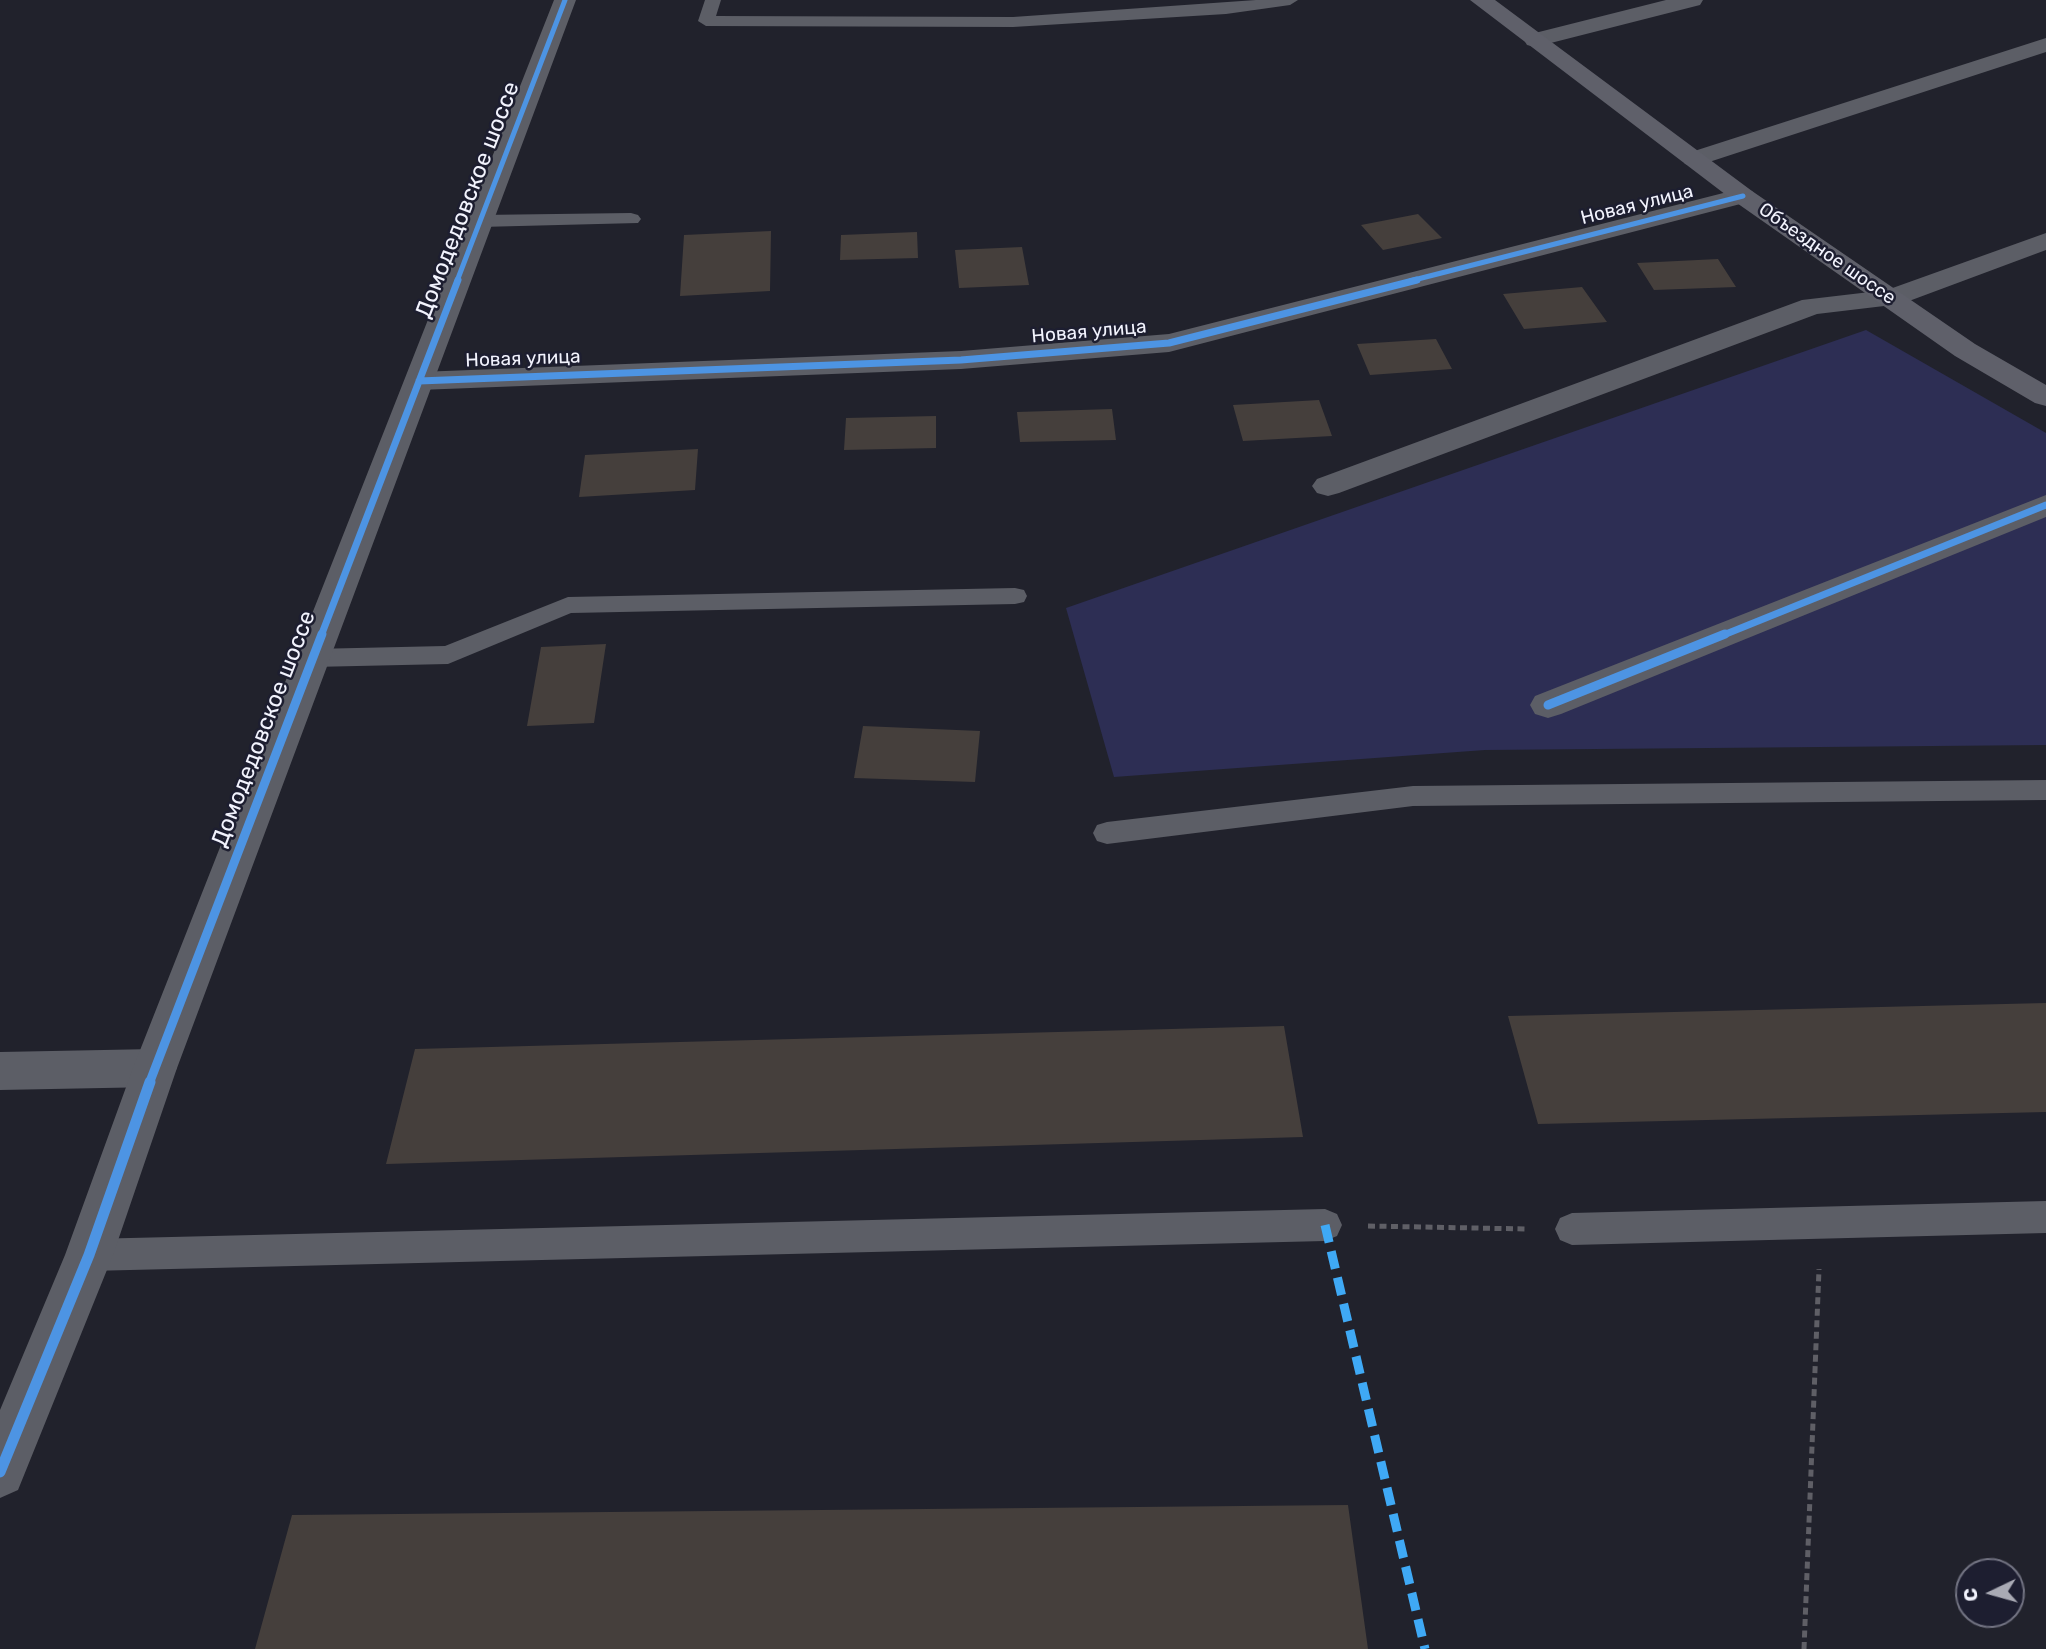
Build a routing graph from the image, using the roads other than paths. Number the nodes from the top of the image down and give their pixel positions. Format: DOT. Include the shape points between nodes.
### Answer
graph roads {
  1 [pos="565,0"];
  2 [pos="713,0"];
  3 [pos="1290,0"];
  4 [pos="1481,0"];
  5 [pos="1692,0"];
  6 [pos="1535,40"];
  7 [pos="2046,45"];
  8 [pos="1694,159"];
  9 [pos="1743,195"];
  10 [pos="631,219"];
  11 [pos="480,221"];
  12 [pos="2046,241"];
  13 [pos="1891,298"];
  14 [pos="419,381"];
  15 [pos="2046,397"];
  16 [pos="1328,486"];
  17 [pos="2046,505"];
  18 [pos="1015,596"];
  19 [pos="312,658"];
  20 [pos="1548,705"];
  21 [pos="2046,790"];
  22 [pos="1107,833"];
  23 [pos="155,1068"];
  24 [pos="0,1071"];
  25 [pos="2046,1217"];
  26 [pos="1325,1225"];
  27 [pos="1572,1229"];
  28 [pos="89,1255"];
  29 [pos="0,1472"];
  1 -- 11 [label="street, Домодедовское шоссе"];
  2 -- 3 [label="lane" via="706,21 1013,22 1226,9"];
  4 -- 6 [label="main road, Объездное шоссе"];
  5 -- 6 [label="street"];
  6 -- 8 [label="main road, Объездное шоссе"];
  7 -- 8 [label="street"];
  8 -- 9 [label="main road, Объездное шоссе"];
  9 -- 13 [label="main road, Объездное шоссе"];
  9 -- 14 [label="street, Новая улица" via="1169,343 961,360"];
  10 -- 11 [label="lane"];
  11 -- 14 [label="street, Домодедовское шоссе"];
  12 -- 13 [label="street"];
  13 -- 15 [label="main road, Объездное шоссе" via="1965,350"];
  13 -- 16 [label="street" via="1812,306"];
  14 -- 19 [label="street, Домодедовское шоссе"];
  17 -- 20 [label="street"];
  18 -- 19 [label="lane" via="568,605 448,655"];
  19 -- 23 [label="street, Домодедовское шоссе"];
  21 -- 22 [label="lane" via="1413,796"];
  23 -- 24 [label="street"];
  23 -- 28 [label="street, Домодедовское шоссе"];
  25 -- 27 [label="lane"];
  26 -- 28 [label="lane"];
  28 -- 29 [label="street, Домодедовское шоссе"];
}
